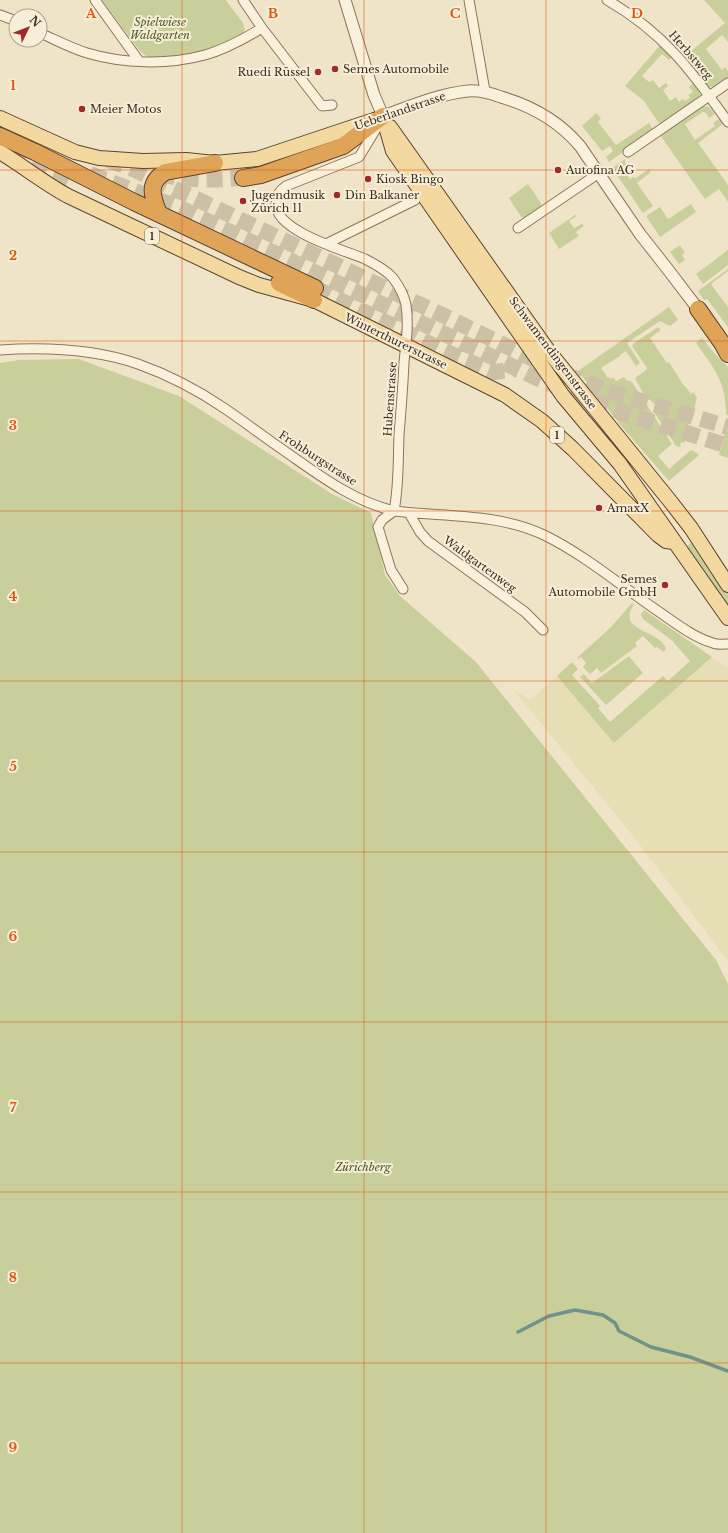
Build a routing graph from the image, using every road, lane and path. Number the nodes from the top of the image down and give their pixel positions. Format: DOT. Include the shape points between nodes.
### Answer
graph roads {
  1 [pos="95,0"];
  2 [pos="243,0"];
  3 [pos="346,0"];
  4 [pos="469,0"];
  5 [pos="607,0"];
  6 [pos="262,28"];
  7 [pos="48,37"];
  8 [pos="139,61"];
  9 [pos="728,83"];
  10 [pos="485,91"];
  11 [pos="710,96"];
  12 [pos="332,105"];
  13 [pos="383,116"];
  14 [pos="0,118"];
  15 [pos="728,122"];
  16 [pos="0,136"];
  17 [pos="0,152"];
  18 [pos="628,152"];
  19 [pos="215,163"];
  20 [pos="599,173"];
  21 [pos="243,178"];
  22 [pos="69,182"];
  23 [pos="415,200"];
  24 [pos="159,214"];
  25 [pos="518,228"];
  26 [pos="326,244"];
  27 [pos="314,294"];
  28 [pos="698,309"];
  29 [pos="406,346"];
  30 [pos="0,350"];
  31 [pos="728,354"];
  32 [pos="394,511"];
  33 [pos="409,513"];
  34 [pos="691,528"];
  35 [pos="674,542"];
  36 [pos="728,585"];
  37 [pos="403,589"];
  38 [pos="728,618"];
  39 [pos="543,630"];
  40 [pos="728,644"];
  1 -- 8 [label="street"];
  2 -- 6 [label="street"];
  3 -- 13 [label="street, Schwamendingenstrasse" via="374,95"];
  4 -- 10 [label="street"];
  5 -- 11 [label="street, Herbstweg" via="627,12 663,41 686,64"];
  6 -- 8 [label="street" via="235,44 204,55 164,61"];
  6 -- 12 [label="street" via="322,106"];
  7 -- 8 [label="street" via="87,53"];
  9 -- 11 [label="street"];
  10 -- 13 [label="street, Ueberlandstrasse" via="451,94"];
  10 -- 20 [label="street, Ueberlandstrasse" via="524,104 557,124 580,146"];
  11 -- 15 [label="street, Herbstweg"];
  11 -- 18 [label="street"];
  13 -- 19 [label="main road, Ueberlandstrasse" via="257,159"];
  13 -- 21 [label="highway" via="343,146 261,175"];
  13 -- 26 [label="street, Hubenstrasse" via="359,157 286,186 277,197 276,207 287,222"];
  13 -- 34 [label="main road, Schwamendingenstrasse" via="559,365"];
  13 -- 35 [label="main road, Schwamendingenstrasse" via="393,151 563,396 620,464"];
  14 -- 19 [label="main road, Ueberlandstrasse" via="75,152 99,158"];
  16 -- 24 [label="highway"];
  17 -- 27 [label="main road, Winterthurerstrasse / 1" via="68,196 219,269 259,285"];
  19 -- 24 [label="highway" via="165,172 158,176 152,188"];
  20 -- 25 [label="street"];
  20 -- 28 [label="street, Ueberlandstrasse" via="640,234"];
  22 -- 27 [label="highway"];
  23 -- 26 [label="street"];
  24 -- 27 [label="highway"];
  26 -- 29 [label="street, Hubenstrasse" via="365,259 392,276 406,303"];
  27 -- 29 [label="main road, Winterthurerstrasse / 1"];
  28 -- 31 [label="highway"];
  29 -- 32 [label="street, Hubenstrasse"];
  29 -- 35 [label="main road, Winterthurerstrasse / 1" via="505,395 542,421 658,535 666,541"];
  30 -- 32 [label="street, Frohburgstrasse" via="50,348 97,353 138,364 178,382 223,408 335,486 381,508"];
  32 -- 33 [label="street, Frohburgstrasse"];
  32 -- 37 [label="street" via="382,520 378,527 391,570"];
  33 -- 39 [label="street, Waldgartenweg" via="428,540 525,612"];
  33 -- 40 [label="street, Frohburgstrasse" via="488,519 543,535 695,634 715,644"];
  34 -- 35 [label="main road"];
  34 -- 36 [label="main road, Schwamendingenstrasse"];
  35 -- 38 [label="main road, Winterthurerstrasse / 1"];
}
